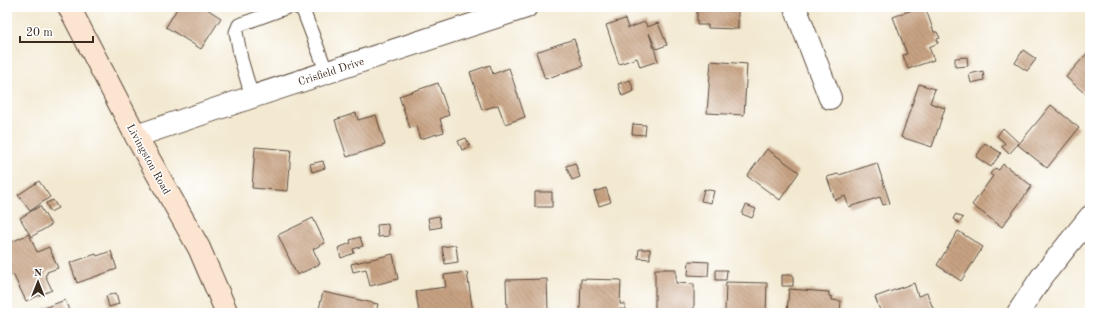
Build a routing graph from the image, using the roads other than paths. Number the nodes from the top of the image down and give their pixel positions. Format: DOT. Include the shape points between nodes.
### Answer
graph roads {
  1 [pos="69,7"];
  2 [pos="288,7"];
  3 [pos="297,7"];
  4 [pos="526,7"];
  5 [pos="795,7"];
  6 [pos="326,73"];
  7 [pos="252,97"];
  8 [pos="830,98"];
  9 [pos="136,136"];
  10 [pos="1090,217"];
  11 [pos="226,313"];
  12 [pos="1018,313"];
  1 -- 9 [label="main road, Livingston Road"];
  2 -- 7 [label="lane" via="239,25 236,32"];
  3 -- 6 [label="lane" via="303,10"];
  4 -- 6 [label="street, Crisfield Drive"];
  5 -- 8 [label="street"];
  6 -- 7 [label="street, Crisfield Drive"];
  7 -- 9 [label="street, Crisfield Drive"];
  9 -- 11 [label="main road, Livingston Road" via="199,248"];
  10 -- 12 [label="street" via="1041,278"];
}
